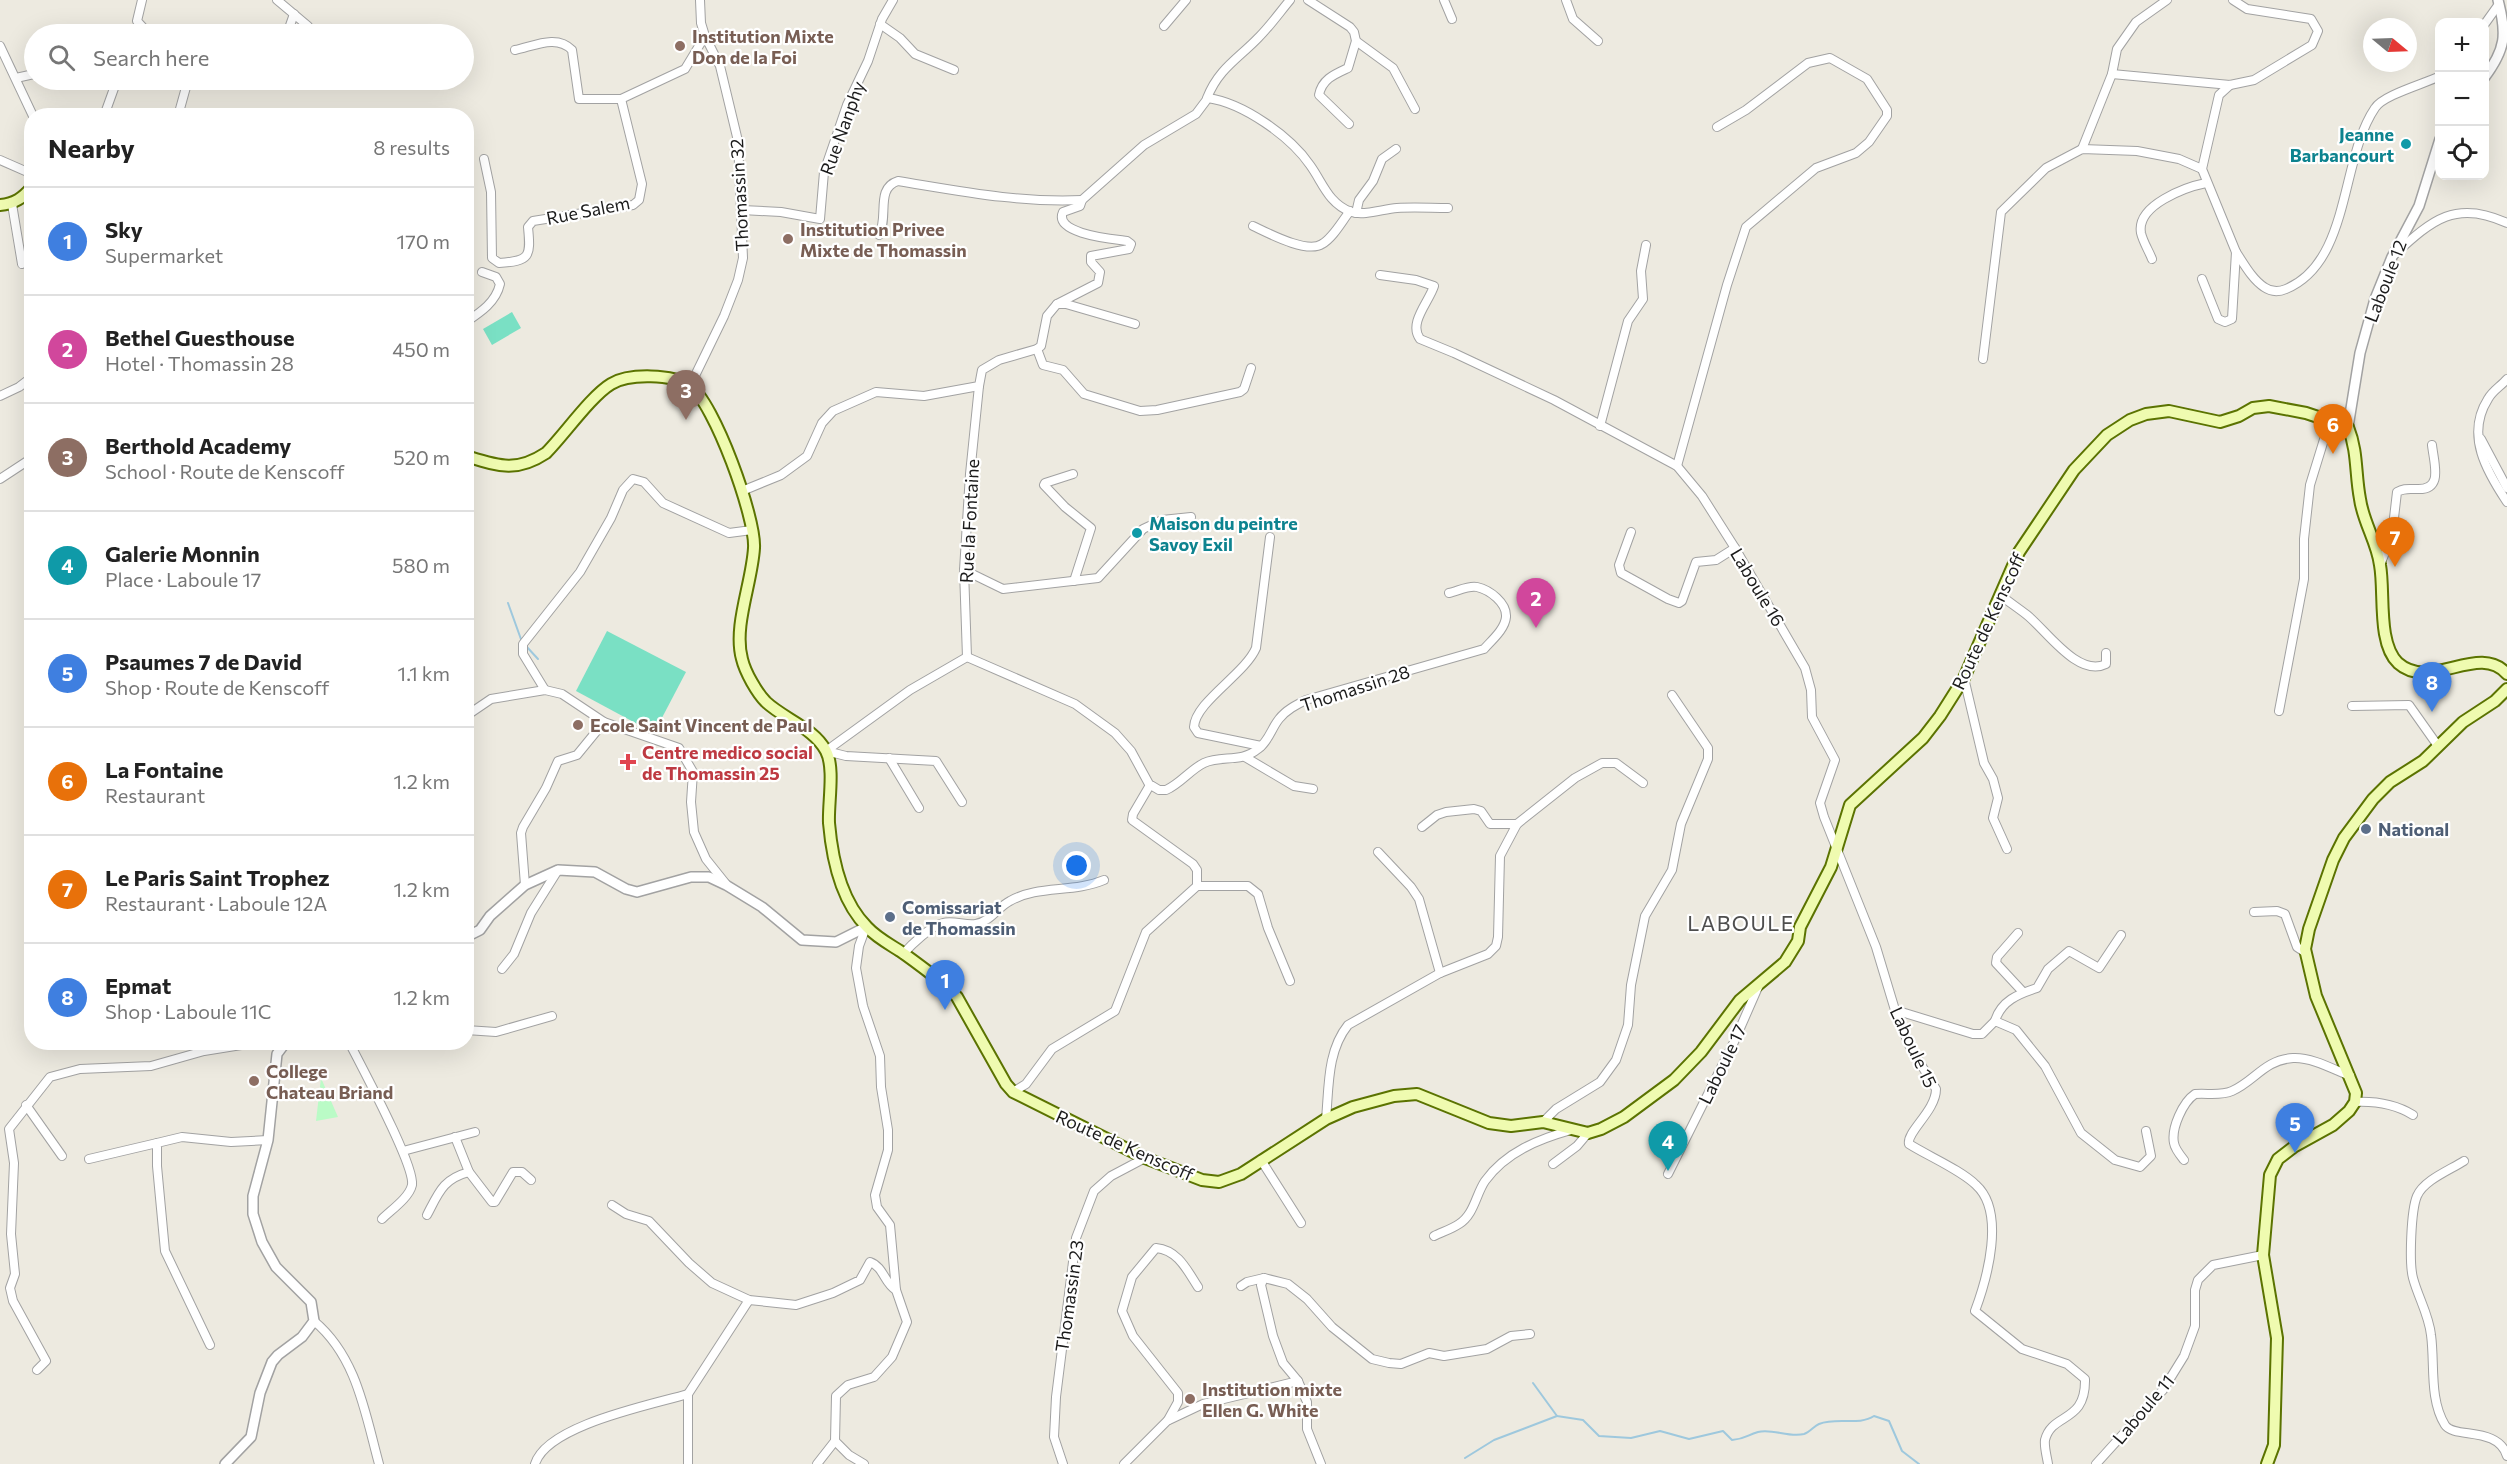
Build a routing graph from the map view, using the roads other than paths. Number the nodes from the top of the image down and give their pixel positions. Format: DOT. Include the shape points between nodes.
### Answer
graph roads {
  1 [pos="142,0"];
  2 [pos="278,0"];
  3 [pos="700,0"];
  4 [pos="893,0"];
  5 [pos="1186,0"];
  6 [pos="1290,0"];
  7 [pos="1308,0"];
  8 [pos="1444,0"];
  9 [pos="1566,0"];
  10 [pos="2167,0"];
  11 [pos="2233,0"];
  12 [pos="2498,2"];
  13 [pos="294,15"];
  14 [pos="2488,18"];
  15 [pos="1452,19"];
  16 [pos="139,24"];
  17 [pos="291,24"];
  18 [pos="305,24"];
  19 [pos="880,24"];
  20 [pos="1164,26"];
  21 [pos="705,36"];
  22 [pos="1356,41"];
  23 [pos="1598,41"];
  24 [pos="0,46"];
  25 [pos="515,50"];
  26 [pos="954,70"];
  27 [pos="2488,72"];
  28 [pos="2112,74"];
  29 [pos="24,76"];
  30 [pos="16,78"];
  31 [pos="2435,78"];
  32 [pos="2229,85"];
  33 [pos="113,90"];
  34 [pos="185,90"];
  35 [pos="1208,98"];
  36 [pos="621,99"];
  37 [pos="29,108"];
  38 [pos="107,108"];
  39 [pos="180,108"];
  40 [pos="1415,109"];
  41 [pos="1349,124"];
  42 [pos="1717,127"];
  43 [pos="2082,148"];
  44 [pos="1396,149"];
  45 [pos="2435,152"];
  46 [pos="484,159"];
  47 [pos="0,160"];
  48 [pos="2202,169"];
  49 [pos="24,170"];
  50 [pos="2206,183"];
  51 [pos="24,196"];
  52 [pos="1082,200"];
  53 [pos="12,204"];
  54 [pos="0,205"];
  55 [pos="1448,208"];
  56 [pos="742,210"];
  57 [pos="1353,212"];
  58 [pos="2507,223"];
  59 [pos="1253,226"];
  60 [pos="879,235"];
  61 [pos="1646,245"];
  62 [pos="2236,252"];
  63 [pos="2392,257"];
  64 [pos="2152,259"];
  65 [pos="24,263"];
  66 [pos="482,272"];
  67 [pos="1380,275"];
  68 [pos="2202,279"];
  69 [pos="1057,304"];
  70 [pos="474,315"];
  71 [pos="1135,324"];
  72 [pos="1037,350"];
  73 [pos="1983,359"];
  74 [pos="1251,368"];
  75 [pos="2507,379"];
  76 [pos="24,383"];
  77 [pos="690,386"];
  78 [pos="979,386"];
  79 [pos="0,396"];
  80 [pos="2330,420"];
  81 [pos="1600,426"];
  82 [pos="2348,427"];
  83 [pos="2478,434"];
  84 [pos="2432,445"];
  85 [pos="474,459"];
  86 [pos="24,463"];
  87 [pos="1677,466"];
  88 [pos="1073,474"];
  89 [pos="0,479"];
  90 [pos="2507,488"];
  91 [pos="742,491"];
  92 [pos="2507,502"];
  93 [pos="1191,517"];
  94 [pos="752,530"];
  95 [pos="1631,532"];
  96 [pos="1270,537"];
  97 [pos="1735,548"];
  98 [pos="2380,565"];
  99 [pos="964,570"];
  100 [pos="1074,581"];
  101 [pos="1449,593"];
  102 [pos="2000,596"];
  103 [pos="2106,653"];
  104 [pos="966,657"];
  105 [pos="2507,674"];
  106 [pos="1964,678"];
  107 [pos="2507,689"];
  108 [pos="545,690"];
  109 [pos="1672,695"];
  110 [pos="2352,706"];
  111 [pos="474,711"];
  112 [pos="2279,711"];
  113 [pos="604,722"];
  114 [pos="1261,746"];
  115 [pos="2438,746"];
  116 [pos="826,751"];
  117 [pos="1245,757"];
  118 [pos="889,758"];
  119 [pos="1643,783"];
  120 [pos="1150,785"];
  121 [pos="1313,789"];
  122 [pos="962,802"];
  123 [pos="919,808"];
  124 [pos="1517,824"];
  125 [pos="1422,827"];
  126 [pos="1838,848"];
  127 [pos="2007,849"];
  128 [pos="1378,852"];
  129 [pos="558,870"];
  130 [pos="1104,880"];
  131 [pos="525,885"];
  132 [pos="726,885"];
  133 [pos="1197,886"];
  134 [pos="2254,912"];
  135 [pos="866,927"];
  136 [pos="474,933"];
  137 [pos="2018,933"];
  138 [pos="2121,935"];
  139 [pos="2306,953"];
  140 [pos="903,954"];
  141 [pos="502,969"];
  142 [pos="1440,974"];
  143 [pos="1290,981"];
  144 [pos="1760,984"];
  145 [pos="2023,992"];
  146 [pos="1895,1010"];
  147 [pos="552,1016"];
  148 [pos="1995,1021"];
  149 [pos="474,1031"];
  150 [pos="210,1050"];
  151 [pos="278,1050"];
  152 [pos="353,1050"];
  153 [pos="2350,1076"];
  154 [pos="1013,1092"];
  155 [pos="2355,1102"];
  156 [pos="26,1106"];
  157 [pos="2413,1115"];
  158 [pos="1326,1119"];
  159 [pos="1543,1122"];
  160 [pos="1571,1130"];
  161 [pos="2146,1131"];
  162 [pos="475,1132"];
  163 [pos="1588,1133"];
  164 [pos="455,1137"];
  165 [pos="268,1140"];
  166 [pos="157,1143"];
  167 [pos="403,1151"];
  168 [pos="62,1156"];
  169 [pos="1145,1158"];
  170 [pos="89,1159"];
  171 [pos="1261,1160"];
  172 [pos="2184,1160"];
  173 [pos="2464,1161"];
  174 [pos="1553,1164"];
  175 [pos="469,1172"];
  176 [pos="1668,1174"];
  177 [pos="531,1180"];
  178 [pos="612,1205"];
  179 [pos="427,1215"];
  180 [pos="382,1219"];
  181 [pos="1301,1223"];
  182 [pos="1434,1236"];
  183 [pos="2263,1255"];
  184 [pos="1264,1278"];
  185 [pos="1241,1286"];
  186 [pos="1198,1287"];
  187 [pos="896,1290"];
  188 [pos="749,1300"];
  189 [pos="314,1321"];
  190 [pos="1530,1334"];
  191 [pos="210,1345"];
  192 [pos="38,1370"];
  193 [pos="1298,1381"];
  194 [pos="688,1394"];
  195 [pos="1167,1421"];
  196 [pos="835,1441"];
  197 [pos="2507,1456"];
  198 [pos="225,1464"];
  199 [pos="379,1464"];
  200 [pos="535,1464"];
  201 [pos="688,1464"];
  202 [pos="817,1464"];
  203 [pos="864,1464"];
  204 [pos="1063,1464"];
  205 [pos="1125,1464"];
  206 [pos="1321,1464"];
  207 [pos="2048,1464"];
  208 [pos="2096,1464"];
  209 [pos="2267,1464"];
  1 -- 16 [label="street" via="136,21"];
  2 -- 13 [label="street"];
  3 -- 21 [label="street, Thomassin 32"];
  4 -- 19 [label="street, Rue Nanphy"];
  5 -- 20 [label="street"];
  6 -- 35 [label="street" via="1259,37 1226,67"];
  7 -- 22 [label="street" via="1350,27"];
  8 -- 15 [label="street"];
  9 -- 23 [label="street" via="1573,19"];
  10 -- 28 [label="street" via="2136,22 2116,49"];
  11 -- 32 [label="street" via="2247,9 2311,19 2318,31 2312,45 2254,80"];
  12 -- 14 [label="street"];
  12 -- 27 [label="street" via="2505,37 2499,57"];
  13 -- 17 [label="street"];
  13 -- 18 [label="street"];
  19 -- 26 [label="street" via="915,54"];
  19 -- 56 [label="street, Rue Nanphy" via="824,172 820,219"];
  21 -- 36 [label="street" via="685,69"];
  21 -- 56 [label="street, Thomassin 32" via="720,66 732,108"];
  22 -- 40 [label="street" via="1393,68"];
  22 -- 41 [label="street" via="1348,68 1330,77 1318,95"];
  24 -- 30 [label="street"];
  25 -- 36 [label="street" via="552,41 567,44 572,50 579,99"];
  28 -- 32 [label="street"];
  28 -- 43 [label="street"];
  29 -- 30 [label="street"];
  30 -- 37 [label="street"];
  31 -- 62 [label="street" via="2386,97 2374,109 2350,169 2334,232 2304,277 2282,290 2269,290 2255,279"];
  32 -- 48 [label="street" via="2219,95"];
  33 -- 38 [label="street"];
  34 -- 39 [label="street"];
  35 -- 52 [label="street" via="1196,114 1144,145"];
  35 -- 57 [label="street" via="1257,116 1270,126 1310,164 1333,202"];
  36 -- 46 [label="street, Rue Salem" via="642,184 639,200 633,205 532,221 528,227 530,246 519,262 499,263 492,258 491,192"];
  42 -- 87 [label="street" via="1808,63 1830,58 1867,79 1887,110 1869,142 1856,153 1816,168 1746,227"];
  43 -- 48 [label="street" via="2137,151 2179,159"];
  43 -- 73 [label="street" via="2046,168 2001,212"];
  44 -- 57 [label="street" via="1382,159"];
  45 -- 63 [label="street, Laboule 12" via="2419,206"];
  47 -- 49 [label="street"];
  48 -- 50 [label="street"];
  50 -- 62 [label="street"];
  50 -- 64 [label="street" via="2162,199 2143,221 2141,232"];
  51 -- 53 [label="main road"];
  52 -- 60 [label="street" via="1044,202 995,197 898,181 885,190 885,220"];
  52 -- 69 [label="street" via="1080,206 1063,212 1062,222 1078,232 1127,241 1131,246 1091,256 1100,272 1098,283"];
  53 -- 54 [label="main road"];
  53 -- 65 [label="street"];
  55 -- 57 [label="street"];
  56 -- 77 [label="street, Thomassin 32" via="743,258 738,280"];
  57 -- 59 [label="street" via="1315,247"];
  58 -- 63 [label="street" via="2491,215 2465,212 2443,216"];
  61 -- 81 [label="street" via="1641,271 1643,299 1628,321"];
  62 -- 68 [label="street" via="2232,319 2218,319"];
  63 -- 82 [label="street, Laboule 12" via="2360,353"];
  66 -- 70 [label="street" via="496,277 500,284 493,300"];
  67 -- 81 [label="street, Laboule 16" via="1434,286 1415,330 1419,339 1554,400"];
  69 -- 71 [label="street"];
  69 -- 72 [label="street" via="1047,316 1044,340"];
  72 -- 74 [label="street" via="1043,365 1063,370 1084,394 1148,412 1240,392"];
  72 -- 78 [label="street" via="989,364 982,370"];
  75 -- 83 [label="street" via="2488,398"];
  76 -- 79 [label="street"];
  77 -- 85 [label="main road" via="674,380 634,376 611,384 533,462 496,466"];
  77 -- 91 [label="main road" via="705,404"];
  78 -- 91 [label="street" via="924,396 876,392 834,411 822,423 807,456 781,475"];
  78 -- 99 [label="street, Rue la Fontaine"];
  80 -- 82 [label="main road, Route de Kenscoff"];
  80 -- 102 [label="main road, Route de Kenscoff" via="2269,406 2253,408 2220,422 2169,411 2130,420 2107,435 2074,470 2019,552"];
  80 -- 112 [label="street" via="2310,486 2304,579"];
  81 -- 87 [label="street, Laboule 16"];
  82 -- 98 [label="main road" via="2355,445 2360,500"];
  83 -- 90 [label="street"];
  83 -- 92 [label="street" via="2480,455"];
  84 -- 98 [label="street" via="2435,481 2425,490 2397,492 2392,535"];
  86 -- 89 [label="street"];
  87 -- 97 [label="street, Laboule 16" via="1702,496"];
  88 -- 100 [label="street" via="1044,485 1091,528"];
  91 -- 94 [label="main road"];
  93 -- 100 [label="street" via="1162,520 1143,529 1102,576"];
  94 -- 108 [label="street" via="729,533 663,503 644,482 630,481 580,572 523,644 523,654"];
  94 -- 116 [label="main road" via="754,546 737,640 742,663 765,701 816,738"];
  95 -- 97 [label="street" via="1619,565 1621,573 1679,603 1696,562 1716,560"];
  96 -- 114 [label="street" via="1256,648 1251,660 1220,688 1194,722 1198,733"];
  97 -- 126 [label="street, Laboule 16" via="1805,668 1812,717 1835,760 1820,803"];
  98 -- 105 [label="main road" via="2385,632 2398,663 2412,671 2430,673 2477,663 2496,665"];
  99 -- 100 [label="street" via="1003,589"];
  99 -- 104 [label="street, Rue la Fontaine"];
  101 -- 114 [label="street, Thomassin 28" via="1477,587 1494,595 1503,605 1506,617 1484,649 1306,700 1279,719"];
  102 -- 103 [label="street" via="2082,664 2106,664"];
  102 -- 106 [label="main road, Route de Kenscoff"];
  104 -- 116 [label="street" via="910,690"];
  104 -- 120 [label="street" via="1075,704 1131,750"];
  106 -- 126 [label="main road, Route de Kenscoff" via="1923,738 1850,805"];
  106 -- 127 [label="street" via="1984,763 1998,798 1993,818"];
  107 -- 115 [label="main road"];
  108 -- 111 [label="street" via="491,699"];
  108 -- 113 [label="street" via="562,694"];
  109 -- 159 [label="street" via="1708,748 1708,759 1681,824 1672,870 1645,916 1631,985 1628,1025 1616,1060 1600,1083 1556,1108"];
  110 -- 115 [label="street" via="2409,705"];
  113 -- 131 [label="street" via="578,755 558,761 523,827"];
  113 -- 132 [label="street" via="679,748 693,772 694,832 706,859"];
  114 -- 117 [label="street, Thomassin 28"];
  115 -- 139 [label="main road" via="2373,798 2344,838 2309,928"];
  116 -- 118 [label="street"];
  116 -- 135 [label="main road, Route de Kenscoff" via="834,857 844,894"];
  117 -- 120 [label="street, Thomassin 28" via="1204,763 1166,790"];
  117 -- 121 [label="street" via="1293,786"];
  118 -- 122 [label="street" via="938,762"];
  118 -- 123 [label="street"];
  119 -- 124 [label="street" via="1616,763 1602,763 1575,778"];
  120 -- 133 [label="street" via="1132,820 1194,864"];
  124 -- 125 [label="street" via="1490,824 1474,808 1437,815"];
  124 -- 142 [label="street" via="1500,856 1496,946 1488,954"];
  126 -- 144 [label="main road, Route de Kenscoff" via="1825,882 1800,927 1798,941 1785,962"];
  126 -- 146 [label="street, Laboule 15" via="1883,966"];
  128 -- 142 [label="street" via="1419,899"];
  129 -- 131 [label="street"];
  129 -- 132 [label="street" via="594,872 637,892 700,875"];
  129 -- 141 [label="street" via="531,913 514,954"];
  130 -- 140 [label="street" via="1089,887 1046,890 1010,901 976,924 943,923"];
  131 -- 136 [label="street"];
  132 -- 135 [label="street" via="762,907 802,940 836,942"];
  133 -- 143 [label="street" via="1253,888"];
  133 -- 154 [label="street" via="1146,932 1115,1011 1052,1049 1026,1084"];
  134 -- 139 [label="street" via="2285,914 2297,947"];
  135 -- 140 [label="main road, Route de Kenscoff"];
  135 -- 187 [label="street" via="856,968 863,1006 880,1056 888,1150 875,1195 877,1207 890,1225"];
  137 -- 145 [label="street" via="1996,963"];
  138 -- 145 [label="street" via="2099,968 2069,951 2048,969 2037,988"];
  139 -- 153 [label="main road" via="2316,996"];
  140 -- 154 [label="main road, Route de Kenscoff" via="957,997"];
  142 -- 158 [label="street" via="1356,1020 1342,1033 1332,1057"];
  144 -- 163 [label="main road, Route de Kenscoff" via="1740,1000 1701,1052 1674,1080 1624,1117"];
  144 -- 176 [label="street, Laboule 17"];
  145 -- 148 [label="street" via="2002,1005"];
  146 -- 148 [label="street" via="1973,1035 1982,1034"];
  146 -- 207 [label="street, Laboule 15" via="1936,1093 1925,1118 1909,1136 1909,1144 1978,1186 1992,1214 1985,1283 1975,1311 2022,1349 2067,1364 2085,1379 2085,1395 2077,1410 2050,1428 2045,1441"];
  147 -- 149 [label="street" via="496,1032"];
  148 -- 161 [label="street" via="2016,1030 2045,1066 2081,1133 2115,1160 2140,1167 2151,1156"];
  150 -- 156 [label="street" via="151,1066 80,1069 50,1077"];
  151 -- 165 [label="street"];
  152 -- 167 [label="street"];
  153 -- 155 [label="main road"];
  153 -- 172 [label="street" via="2306,1059 2292,1058 2271,1064 2230,1092 2195,1094 2183,1108 2173,1136"];
  154 -- 169 [label="main road, Route de Kenscoff"];
  155 -- 157 [label="street" via="2375,1101"];
  155 -- 183 [label="main road" via="2333,1125 2278,1159 2270,1175"];
  156 -- 168 [label="street"];
  156 -- 192 [label="street" via="9,1130 14,1163 11,1234 15,1274 10,1288 46,1361"];
  158 -- 159 [label="main road, Route de Kenscoff" via="1373,1101 1417,1094 1489,1123 1511,1126"];
  158 -- 171 [label="main road, Route de Kenscoff"];
  159 -- 160 [label="main road, Route de Kenscoff"];
  160 -- 163 [label="main road, Route de Kenscoff"];
  160 -- 182 [label="street" via="1527,1145 1507,1159 1486,1181 1462,1223"];
  162 -- 164 [label="street"];
  163 -- 174 [label="street"];
  164 -- 167 [label="street"];
  164 -- 175 [label="street"];
  165 -- 166 [label="street" via="231,1142 182,1137"];
  165 -- 189 [label="street" via="253,1196 253,1214 261,1242 276,1267 311,1302"];
  166 -- 170 [label="street"];
  166 -- 191 [label="street" via="165,1251"];
  167 -- 180 [label="street" via="412,1185 410,1192"];
  169 -- 171 [label="main road, Route de Kenscoff" via="1202,1180 1220,1182"];
  169 -- 204 [label="street, Thomassin 23" via="1111,1176 1094,1191 1076,1238 1054,1437"];
  171 -- 181 [label="street"];
  173 -- 197 [label="street" via="2424,1186 2417,1195 2412,1213 2412,1275 2428,1321 2437,1406 2446,1427 2489,1438 2505,1449"];
  175 -- 177 [label="street" via="492,1202 513,1172 522,1172"];
  175 -- 179 [label="street" via="450,1178"];
  178 -- 188 [label="street" via="649,1221 712,1282"];
  183 -- 208 [label="street, Laboule 11" via="2213,1265 2198,1280 2195,1326 2184,1356 2163,1390"];
  183 -- 209 [label="main road" via="2277,1338 2274,1445"];
  184 -- 185 [label="street"];
  184 -- 190 [label="street" via="1288,1284 1372,1359 1389,1363 1401,1364 1429,1353 1444,1356 1487,1349 1511,1336"];
  184 -- 193 [label="street" via="1261,1285 1273,1335 1283,1363"];
  186 -- 195 [label="street" via="1181,1260 1167,1249 1156,1248 1132,1276 1122,1311 1133,1336 1178,1393 1178,1402"];
  187 -- 188 [label="street" via="887,1284 878,1266 870,1262 860,1280 796,1305"];
  187 -- 196 [label="street" via="906,1322 892,1357 874,1377 848,1385 836,1396"];
  188 -- 194 [label="street"];
  189 -- 198 [label="street" via="302,1337 272,1362 260,1393 251,1437"];
  189 -- 199 [label="street" via="331,1335 355,1376"];
  193 -- 195 [label="street" via="1203,1404"];
  193 -- 206 [label="street" via="1306,1402 1307,1430"];
  194 -- 200 [label="street" via="585,1424 550,1443"];
  194 -- 201 [label="street"];
  195 -- 205 [label="street"];
  196 -- 202 [label="street"];
  196 -- 203 [label="street"];
}
